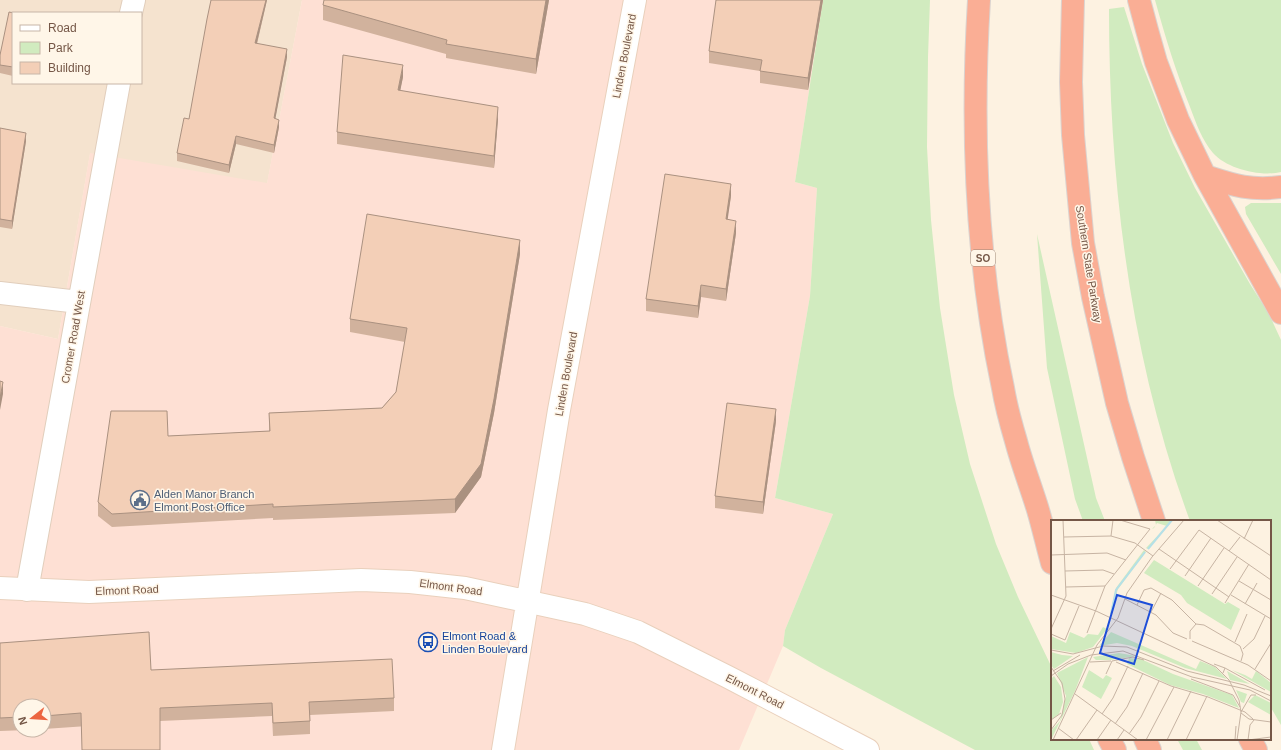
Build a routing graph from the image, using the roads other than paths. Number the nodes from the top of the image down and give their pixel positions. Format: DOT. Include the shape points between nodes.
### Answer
graph roads {
  1 [pos="134,0"];
  2 [pos="635,0"];
  3 [pos="979,0"];
  4 [pos="1074,0"];
  5 [pos="1140,0"];
  6 [pos="131,12"];
  7 [pos="119,84"];
  8 [pos="1205,176"];
  9 [pos="1281,187"];
  10 [pos="0,293"];
  11 [pos="79,302"];
  12 [pos="1281,313"];
  13 [pos="1038,510"];
  14 [pos="1154,520"];
  15 [pos="1051,539"];
  16 [pos="1051,558"];
  17 [pos="0,588"];
  18 [pos="27,590"];
  19 [pos="527,601"];
  20 [pos="1110,740"];
  21 [pos="1145,740"];
  22 [pos="1251,740"];
  23 [pos="503,750"];
  24 [pos="868,750"];
  25 [pos="1115,750"];
  26 [pos="1150,750"];
  27 [pos="1256,750"];
  1 -- 6 [label="main road"];
  2 -- 19 [label="main road, Linden Boulevard" via="559,410"];
  3 -- 13 [label="highway, SO" via="975,120 977,184 986,290 1003,389"];
  4 -- 14 [label="highway, Southern State Parkway" via="1071,82 1073,135 1084,243 1093,297 1117,402"];
  5 -- 8 [label="highway" via="1167,92"];
  7 -- 11 [label="main road, Cromer Road West"];
  8 -- 9 [label="highway" via="1248,188"];
  8 -- 12 [label="highway"];
  10 -- 11 [label="main road"];
  11 -- 18 [label="main road, Cromer Road West"];
  13 -- 15 [label="highway"];
  13 -- 16 [label="highway"];
  17 -- 18 [label="main road, Elmont Road"];
  18 -- 19 [label="main road, Elmont Road" via="89,592 384,580 465,588"];
  19 -- 23 [label="main road, Linden Boulevard"];
  19 -- 24 [label="main road, Elmont Road" via="585,614 638,632"];
  20 -- 25 [label="highway"];
  21 -- 26 [label="highway"];
  22 -- 27 [label="highway"];
}
